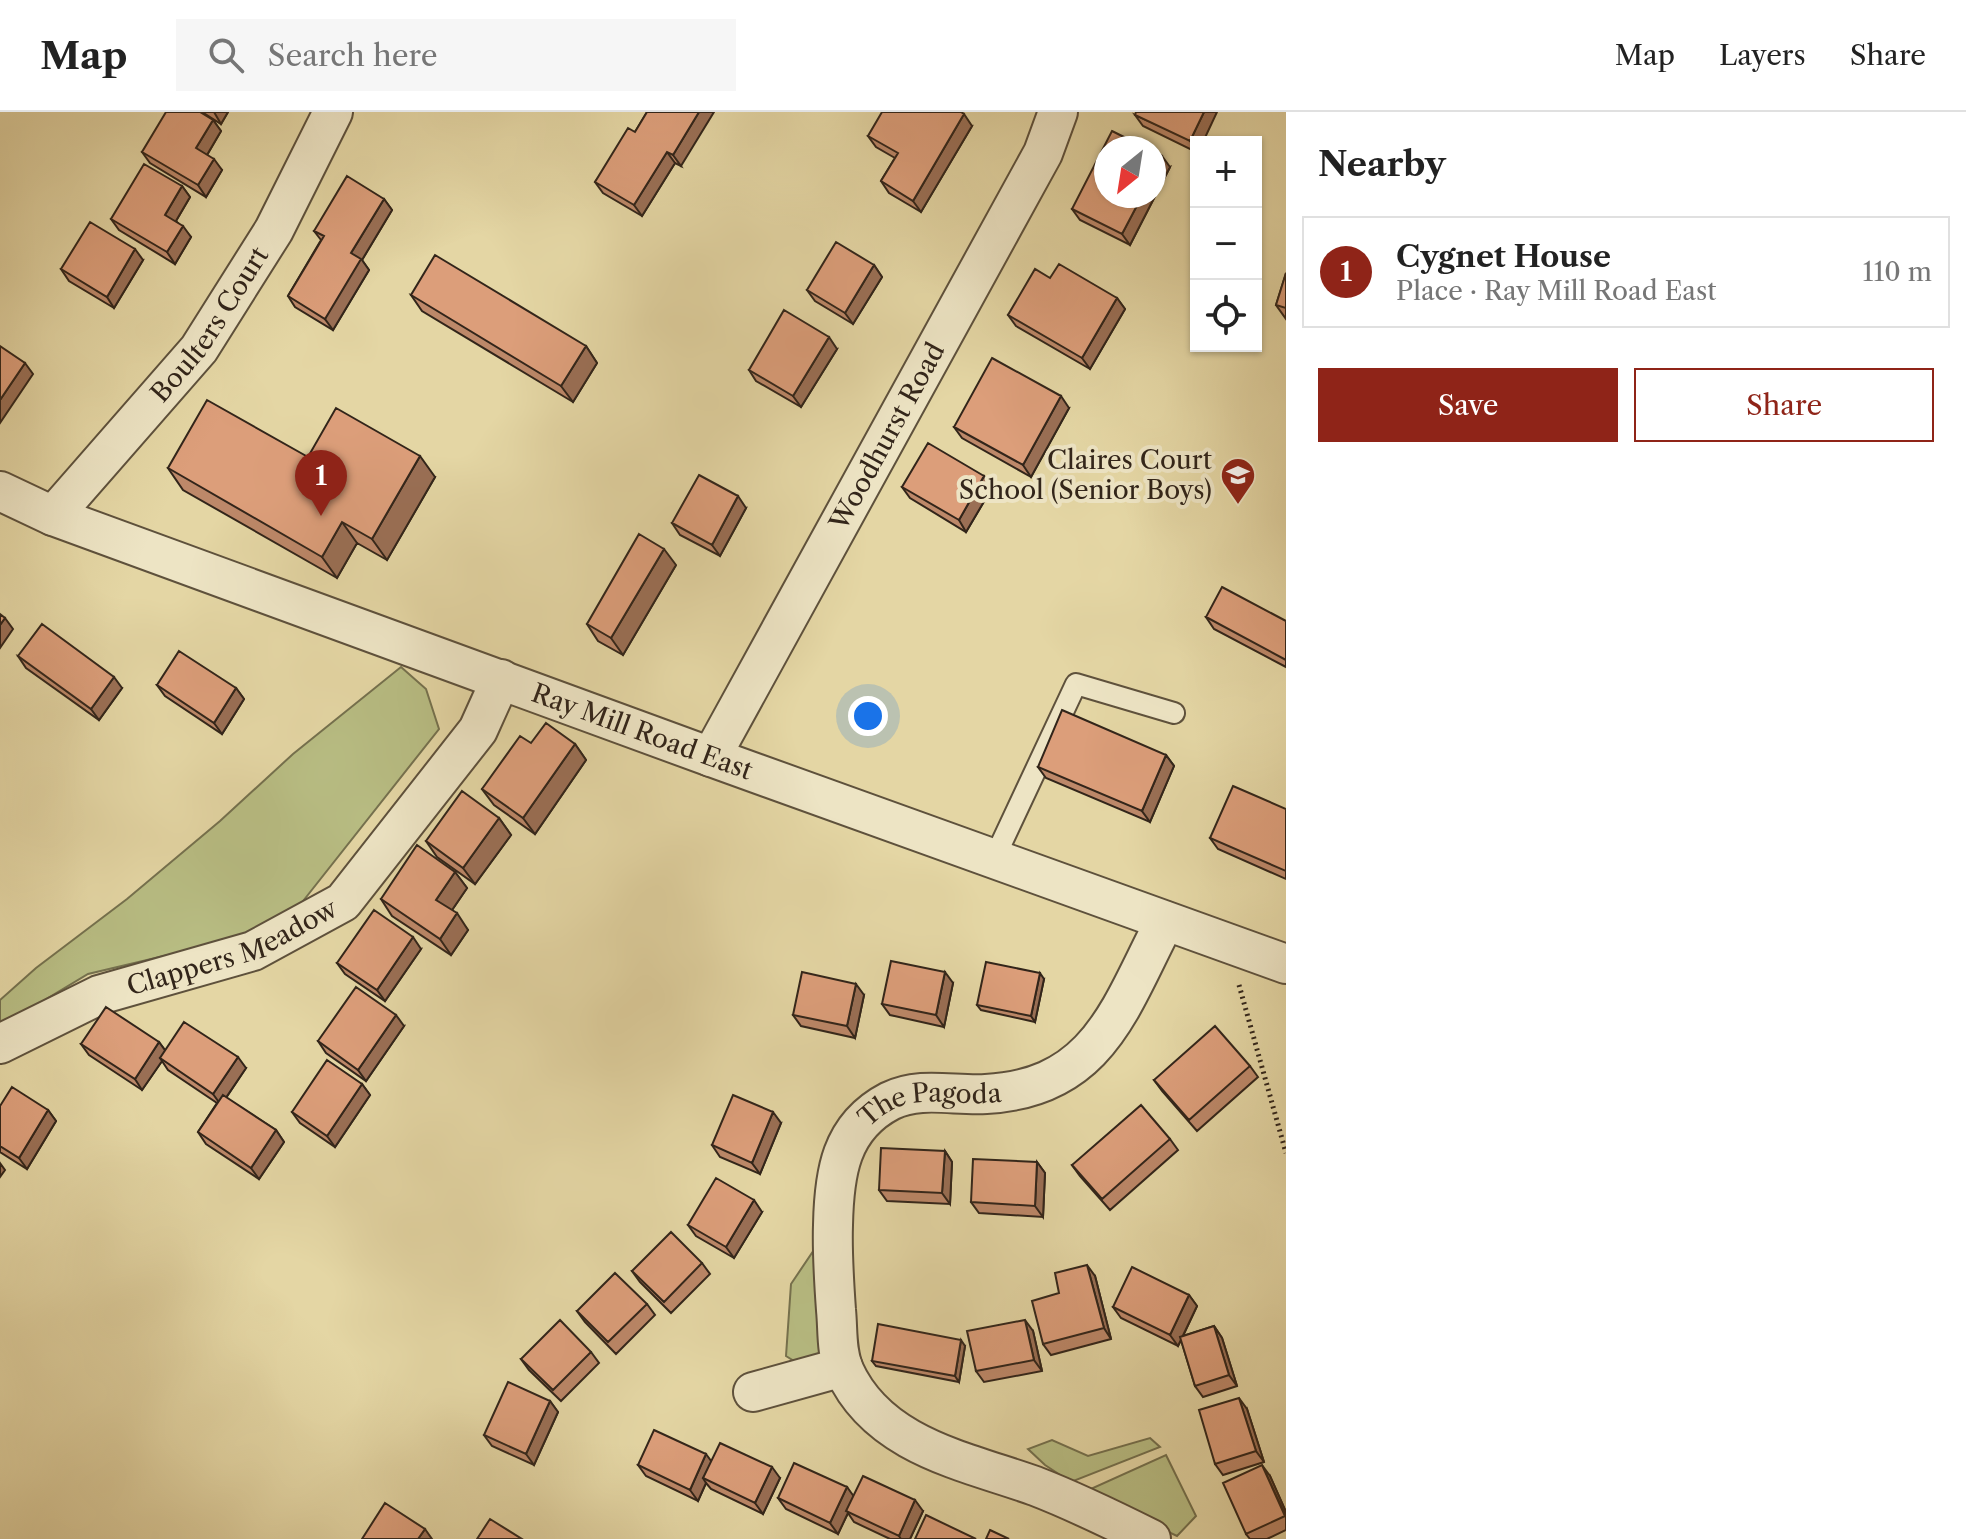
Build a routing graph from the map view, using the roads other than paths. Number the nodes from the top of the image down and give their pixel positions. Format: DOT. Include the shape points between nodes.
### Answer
graph roads {
  1 [pos="333,112"];
  2 [pos="1058,112"];
  3 [pos="0,491"];
  4 [pos="53,516"];
  5 [pos="501,679"];
  6 [pos="1174,713"];
  7 [pos="711,757"];
  8 [pos="994,859"];
  9 [pos="1165,921"];
  10 [pos="1286,964"];
  11 [pos="0,1044"];
  12 [pos="843,1367"];
  13 [pos="753,1392"];
  14 [pos="1151,1539"];
  1 -- 4 [label="street, Boulters Court" via="274,230 199,349"];
  2 -- 7 [label="street, Woodhurst Road" via="1043,153"];
  3 -- 4 [label="street, Ray Mill Road East"];
  4 -- 5 [label="street, Ray Mill Road East"];
  5 -- 7 [label="street, Ray Mill Road East"];
  5 -- 11 [label="street, Clappers Meadow" via="478,730 343,902 253,951 99,995"];
  6 -- 8 [label="lane" via="1076,684"];
  7 -- 8 [label="street, Ray Mill Road East"];
  8 -- 9 [label="street, Ray Mill Road East"];
  9 -- 10 [label="street, Ray Mill Road East"];
  9 -- 12 [label="street, The Pagoda" via="1099,1042 1061,1076 986,1095 907,1095 858,1127 839,1160 833,1200 832,1256"];
  12 -- 13 [label="street"];
  12 -- 14 [label="street, The Pagoda" via="873,1411 912,1440"];
}
